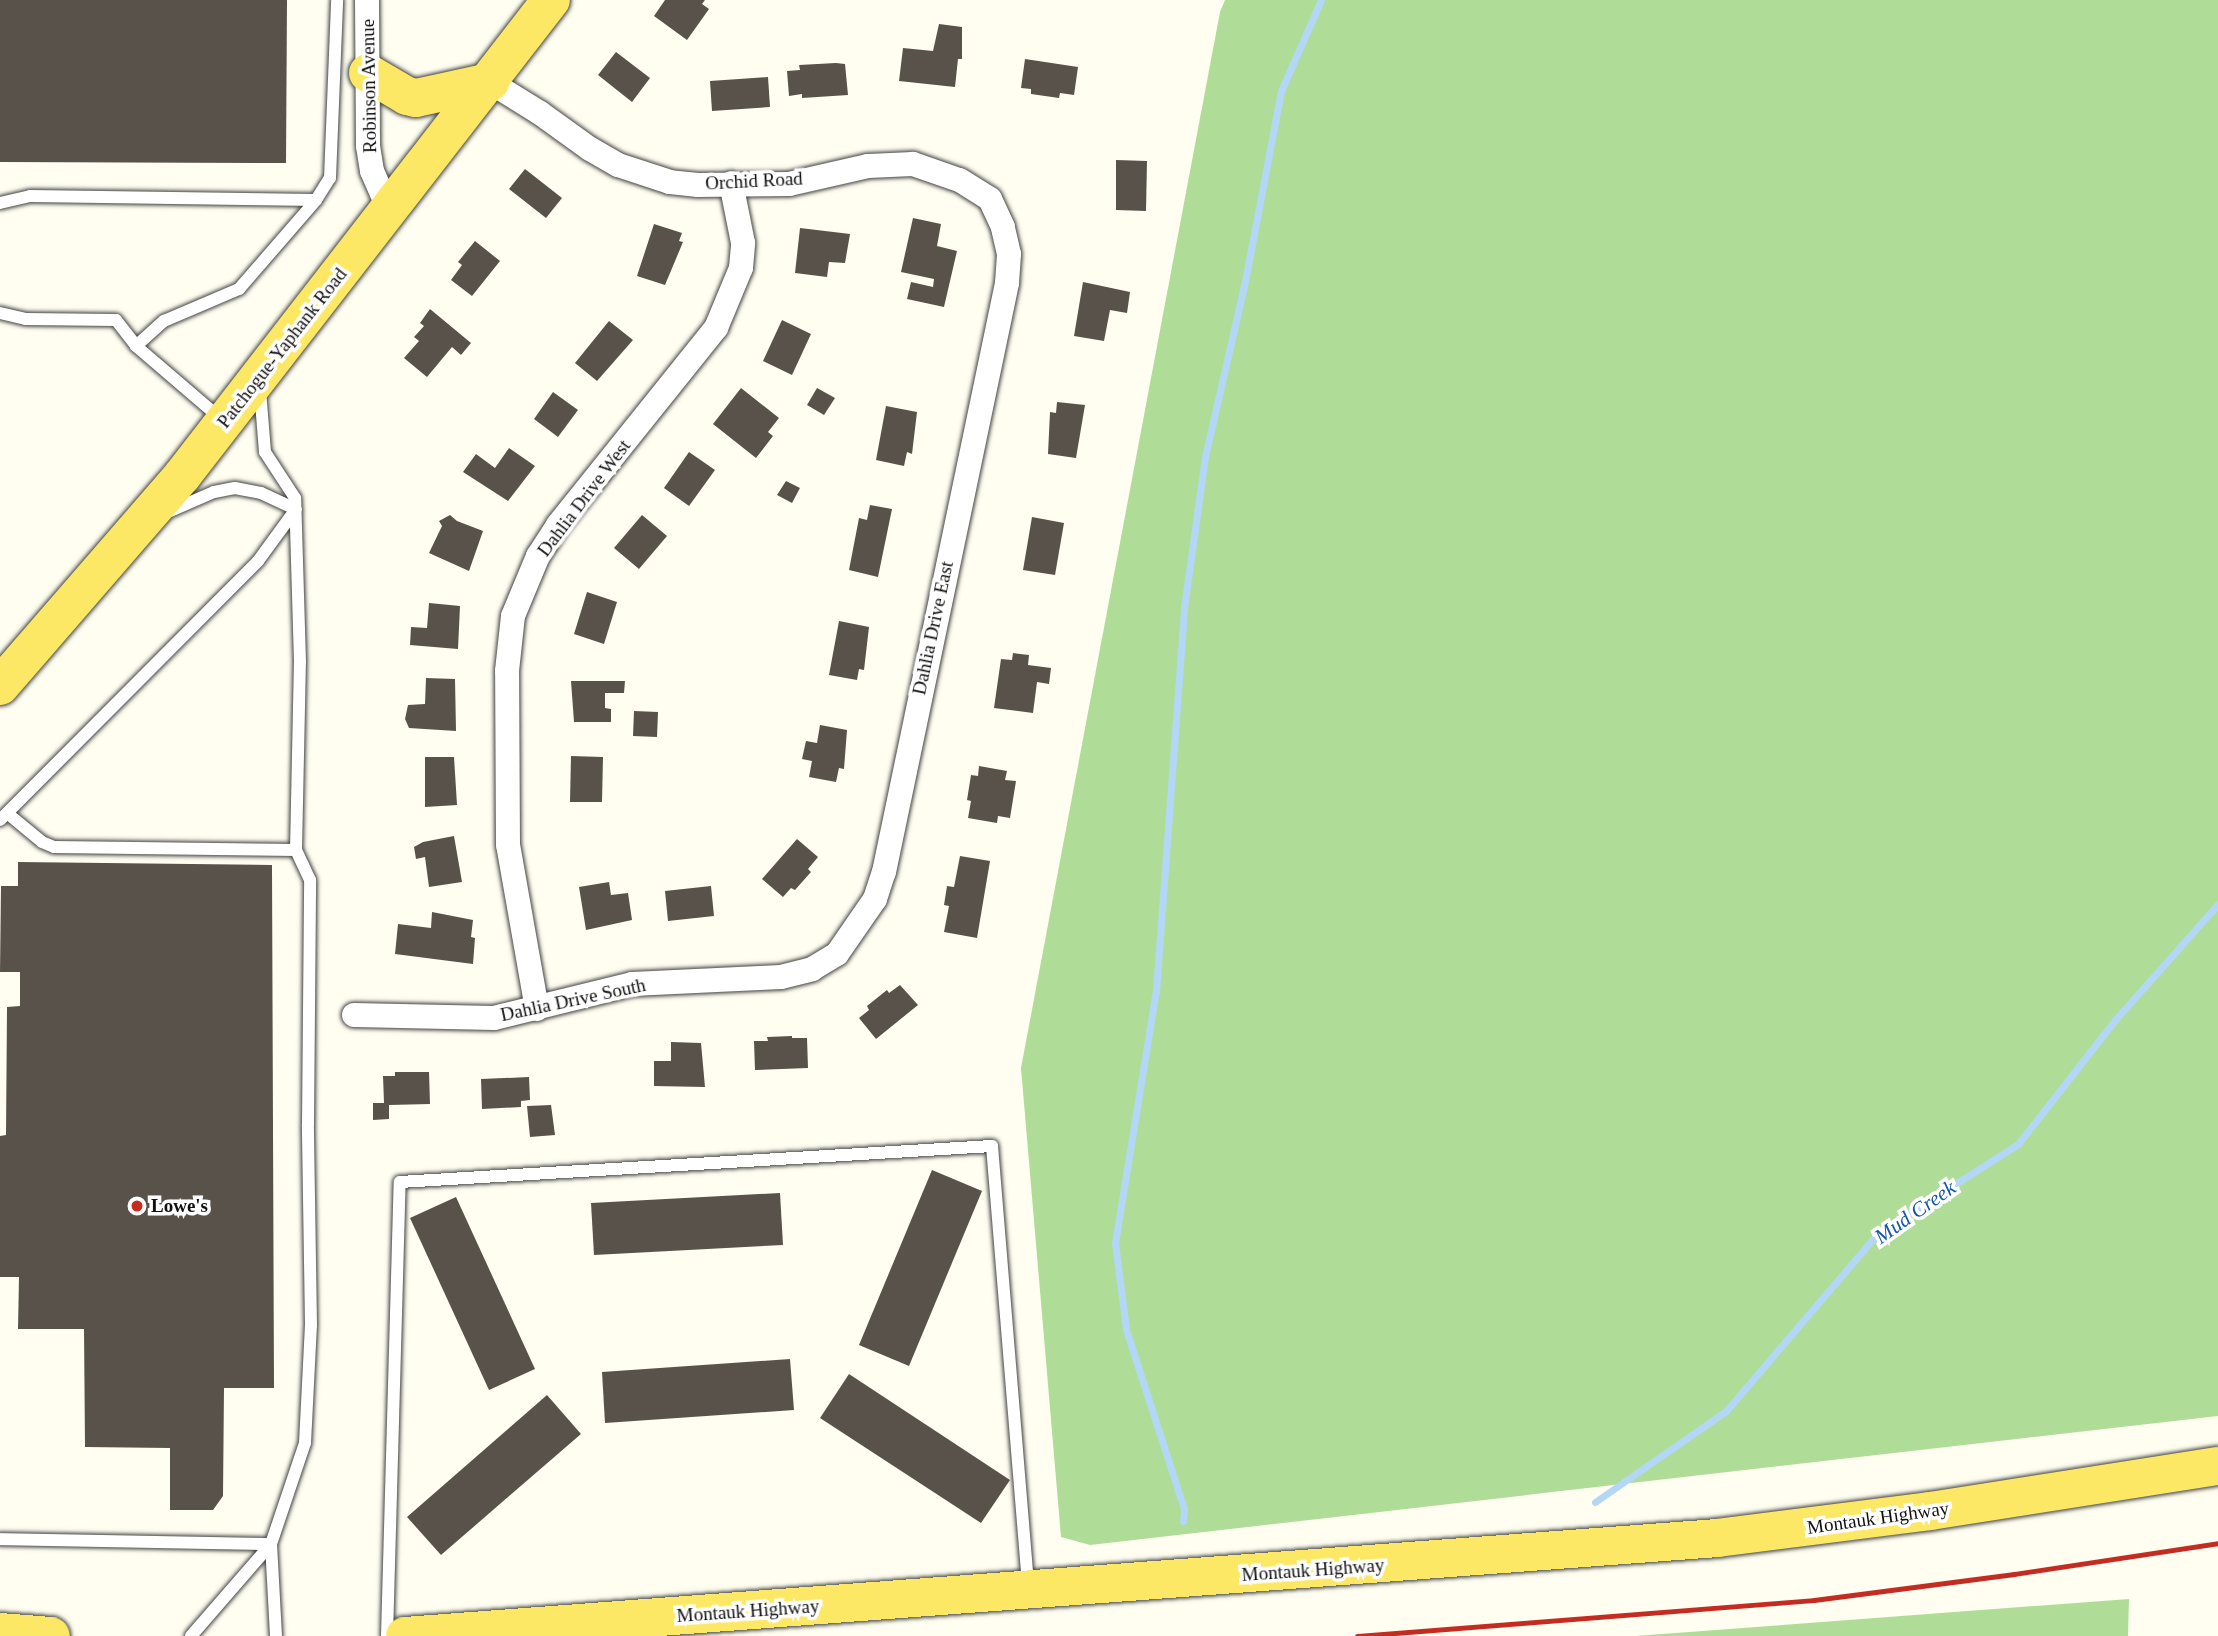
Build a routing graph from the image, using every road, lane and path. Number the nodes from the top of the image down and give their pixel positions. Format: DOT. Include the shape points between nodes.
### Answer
graph roads {
  1 [pos="337,0"];
  2 [pos="368,0"];
  3 [pos="551,0"];
  4 [pos="368,73"];
  5 [pos="490,82"];
  6 [pos="731,183"];
  7 [pos="317,200"];
  8 [pos="0,203"];
  9 [pos="389,210"];
  10 [pos="0,313"];
  11 [pos="997,325"];
  12 [pos="136,346"];
  13 [pos="259,379"];
  14 [pos="225,422"];
  15 [pos="296,509"];
  16 [pos="142,523"];
  17 [pos="0,686"];
  18 [pos="4,817"];
  19 [pos="296,850"];
  20 [pos="857,927"];
  21 [pos="537,1009"];
  22 [pos="354,1015"];
  23 [pos="2218,1466"];
  24 [pos="0,1539"];
  25 [pos="271,1544"];
  26 [pos="1028,1591"];
  27 [pos="0,1632"];
  28 [pos="51,1636"];
  29 [pos="191,1636"];
  30 [pos="276,1636"];
  31 [pos="387,1636"];
  32 [pos="405,1636"];
  1 -- 7 [label="lane" via="330,178"];
  2 -- 4 [label="street, Robinson Avenue"];
  3 -- 5 [label="main road, Patchogue-Yaphank Road"];
  4 -- 5 [label="main road" via="416,97"];
  4 -- 9 [label="street, Robinson Avenue" via="372,171"];
  5 -- 6 [label="street, Orchid Road" via="618,165 670,181"];
  5 -- 9 [label="main road, Patchogue-Yaphank Road"];
  6 -- 11 [label="street, Orchid Road" via="789,184 868,166 913,164 959,180 990,199 1003,227 1009,254"];
  6 -- 21 [label="street, Dahlia Drive West" via="743,243 741,268 716,328 558,525 538,556 513,616 507,671 508,845"];
  7 -- 8 [label="lane" via="30,195"];
  7 -- 12 [label="lane" via="239,289 164,321"];
  9 -- 13 [label="main road, Patchogue-Yaphank Road"];
  10 -- 12 [label="lane" via="26,319 116,320"];
  11 -- 20 [label="street, Dahlia Drive East" via="884,872 875,899"];
  12 -- 14 [label="lane"];
  13 -- 14 [label="main road, Patchogue-Yaphank Road"];
  13 -- 15 [label="lane" via="265,452 295,498"];
  14 -- 16 [label="main road, Patchogue-Yaphank Road"];
  15 -- 16 [label="lane" via="248,489 225,489"];
  15 -- 18 [label="lane" via="258,561"];
  15 -- 19 [label="lane" via="300,662"];
  16 -- 17 [label="main road, Patchogue-Yaphank Road"];
  18 -- 19 [label="lane" via="54,847"];
  19 -- 25 [label="lane" via="310,880 308,1425"];
  20 -- 21 [label="street, Dahlia Drive South" via="837,954 811,969 781,976 632,984"];
  21 -- 22 [label="street, Dahlia Drive South" via="494,1018"];
  23 -- 26 [label="main road, Montauk Highway" via="1930,1511 1717,1538"];
  24 -- 25 [label="lane"];
  25 -- 29 [label="lane"];
  25 -- 30 [label="lane"];
  26 -- 31 [label="lane" via="992,1146 400,1182"];
  26 -- 32 [label="main road, Montauk Highway"];
  27 -- 28 [label="main road"];
}
